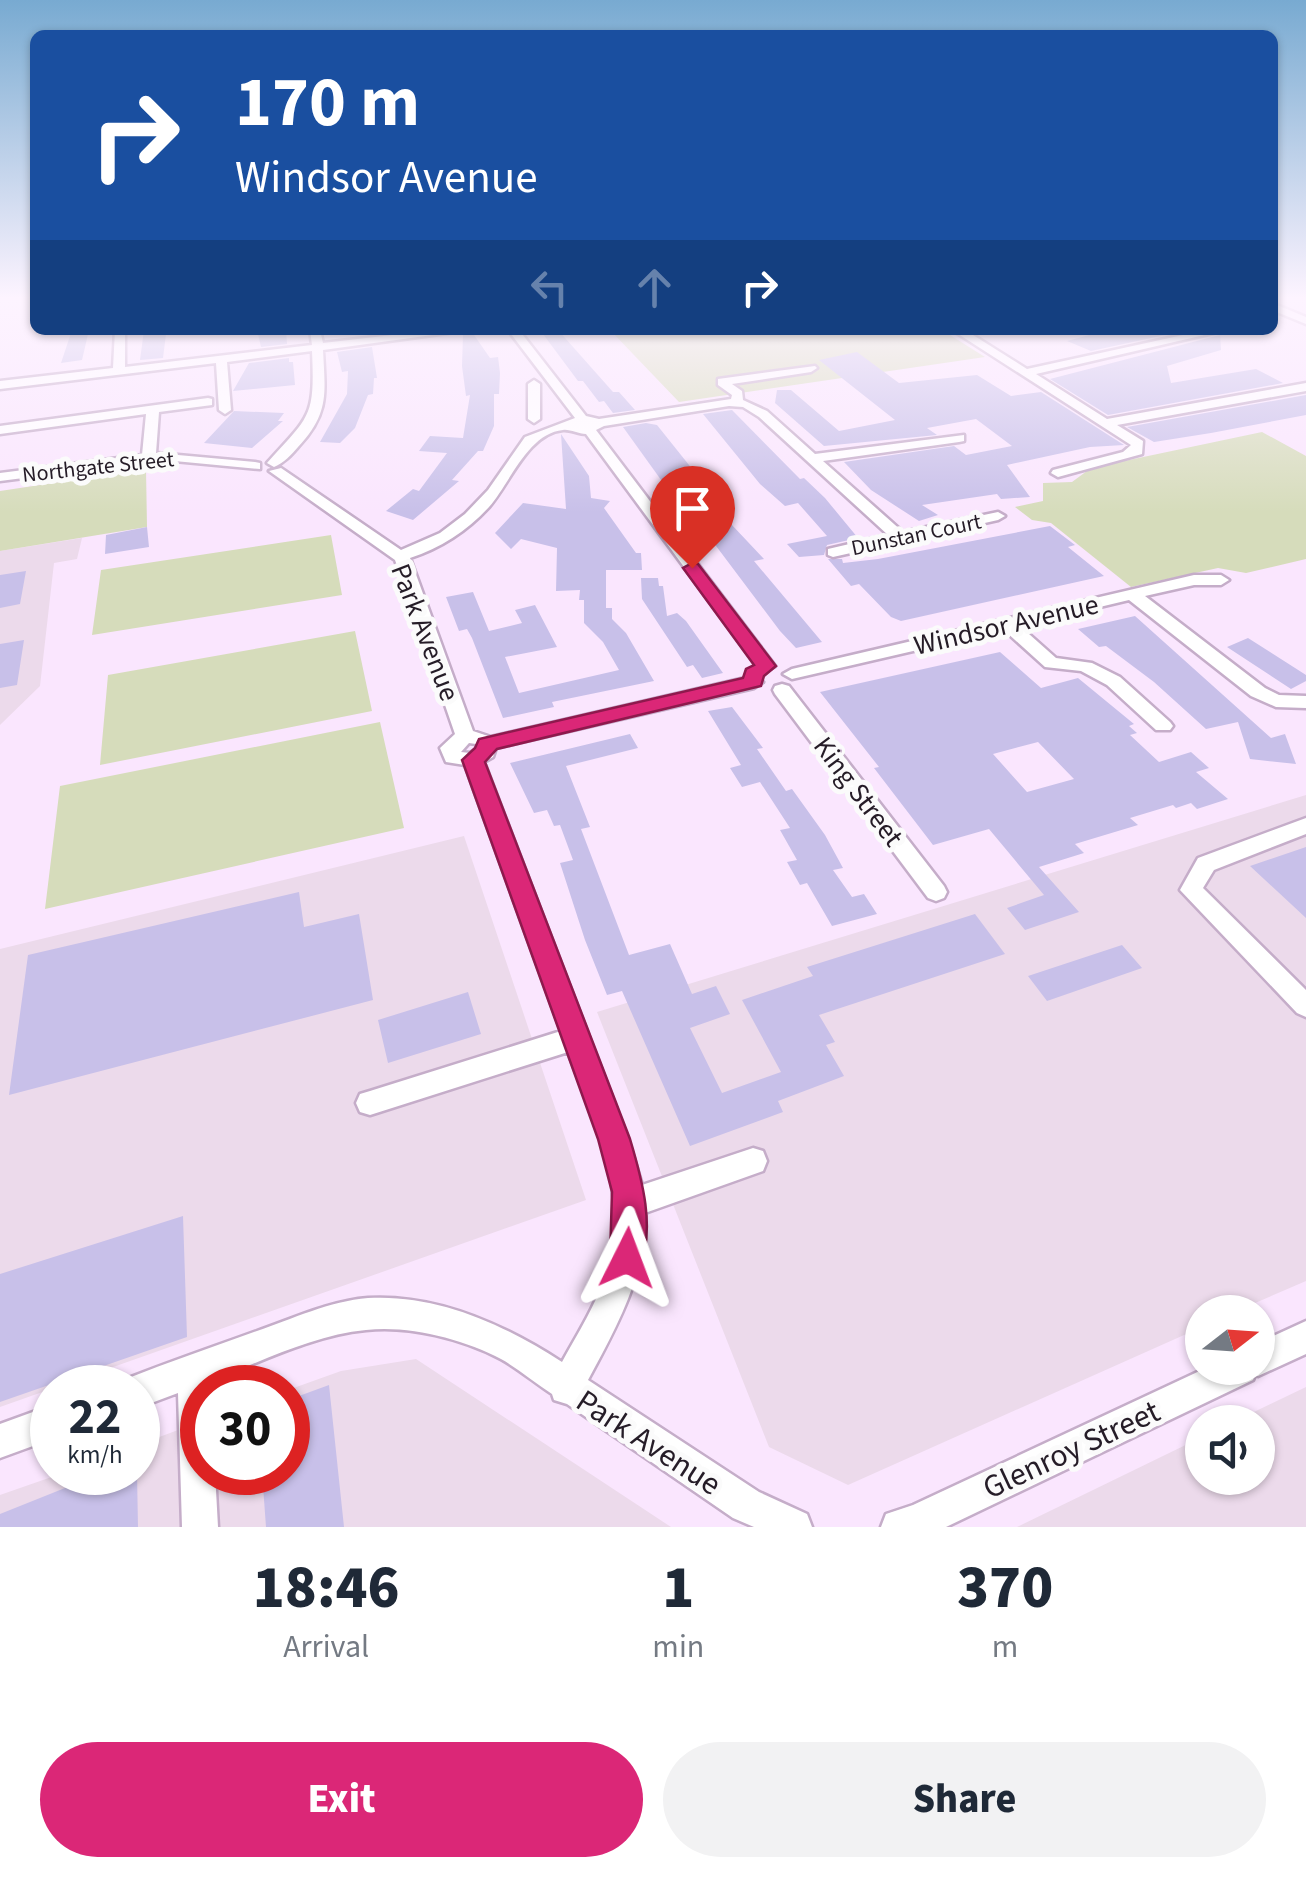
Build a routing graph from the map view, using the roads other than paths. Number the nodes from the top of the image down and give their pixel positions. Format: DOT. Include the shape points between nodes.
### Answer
graph roads {
  1 [pos="125,370"];
  2 [pos="222,370"];
  3 [pos="320,370"];
  4 [pos="543,370"];
  5 [pos="797,370"];
  6 [pos="1022,370"];
  7 [pos="1038,370"];
  8 [pos="119,371"];
  9 [pos="1026,373"];
  10 [pos="0,385"];
  11 [pos="1306,387"];
  12 [pos="558,389"];
  13 [pos="208,402"];
  14 [pos="737,402"];
  15 [pos="152,410"];
  16 [pos="225,410"];
  17 [pos="534,420"];
  18 [pos="1106,423"];
  19 [pos="584,424"];
  20 [pos="0,430"];
  21 [pos="960,438"];
  22 [pos="149,457"];
  23 [pos="811,459"];
  24 [pos="275,467"];
  25 [pos="1058,473"];
  26 [pos="0,477"];
  27 [pos="998,516"];
  28 [pos="900,538"];
  29 [pos="833,552"];
  30 [pos="399,556"];
  31 [pos="1221,580"];
  32 [pos="1132,594"];
  33 [pos="1008,624"];
  34 [pos="760,674"];
  35 [pos="787,682"];
  36 [pos="1306,702"];
  37 [pos="1163,726"];
  38 [pos="475,747"];
  39 [pos="1306,826"];
  40 [pos="936,892"];
  41 [pos="1306,1006"];
  42 [pos="576,1038"];
  43 [pos="370,1103"];
  44 [pos="753,1161"];
  45 [pos="630,1204"];
  46 [pos="1306,1337"];
  47 [pos="1275,1352"];
  48 [pos="210,1365"];
  49 [pos="1205,1385"];
  50 [pos="566,1388"];
  51 [pos="30,1430"];
  52 [pos="0,1440"];
  53 [pos="199,1495"];
  54 [pos="200,1527"];
  55 [pos="794,1527"];
  56 [pos="899,1527"];
  1 -- 8 [label="street"];
  2 -- 16 [label="street"];
  3 -- 24 [label="street" via="322,402"];
  4 -- 12 [label="street"];
  5 -- 14 [label="street" via="722,382 738,394"];
  6 -- 9 [label="street"];
  7 -- 9 [label="street"];
  8 -- 10 [label="street"];
  9 -- 18 [label="street"];
  11 -- 18 [label="street"];
  12 -- 17 [label="street" via="535,388"];
  12 -- 19 [label="street"];
  13 -- 15 [label="street"];
  14 -- 19 [label="street"];
  14 -- 23 [label="street" via="763,414"];
  15 -- 20 [label="street"];
  15 -- 22 [label="street"];
  18 -- 25 [label="street" via="1138,444 1136,451"];
  19 -- 30 [label="street" via="530,440 504,480 446,539"];
  19 -- 34 [label="street"];
  21 -- 23 [label="street"];
  22 -- 24 [label="street, Northgate Street" via="256,466 257,473"];
  22 -- 26 [label="street, Northgate Street"];
  23 -- 28 [label="street"];
  24 -- 30 [label="street, Park Avenue"];
  27 -- 28 [label="street, Dunstan Court"];
  28 -- 29 [label="street, Dunstan Court"];
  30 -- 38 [label="street, Park Avenue"];
  31 -- 32 [label="street, Windsor Avenue"];
  32 -- 33 [label="street, Windsor Avenue"];
  32 -- 36 [label="street" via="1258,692 1276,701"];
  33 -- 35 [label="street, Windsor Avenue"];
  33 -- 37 [label="street" via="1051,663 1078,662 1102,671"];
  34 -- 35 [label="street" via="766,690"];
  34 -- 38 [label="street"];
  35 -- 40 [label="street, King Street"];
  38 -- 42 [label="street, Park Avenue"];
  39 -- 41 [label="street" via="1206,864 1191,890"];
  42 -- 43 [label="street"];
  42 -- 45 [label="street, Park Avenue"];
  44 -- 45 [label="street"];
  45 -- 50 [label="street, Park Avenue" via="622,1274"];
  46 -- 47 [label="street"];
  48 -- 50 [label="street" via="315,1326 366,1314 411,1316 512,1348"];
  49 -- 56 [label="street, Glenroy Street"];
  50 -- 55 [label="street, Park Avenue" via="746,1505"];
  51 -- 52 [label="street"];
  53 -- 54 [label="street"];
}
